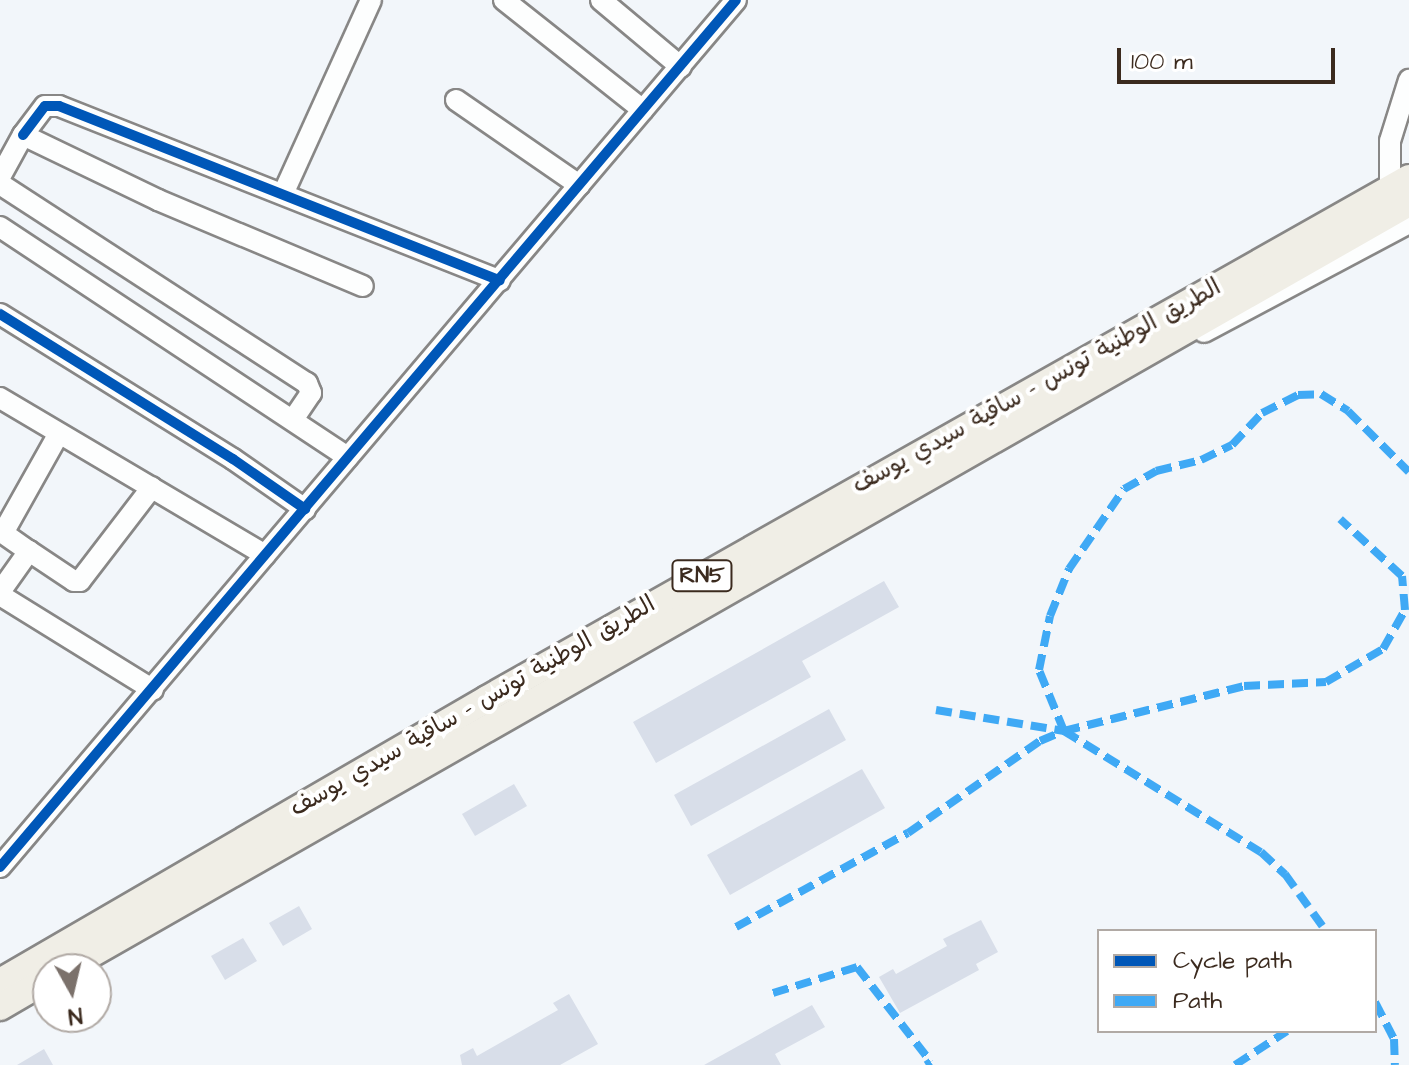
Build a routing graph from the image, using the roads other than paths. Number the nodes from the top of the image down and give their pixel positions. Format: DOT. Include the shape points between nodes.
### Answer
graph roads {
  1 [pos="371,0"];
  2 [pos="504,0"];
  3 [pos="601,0"];
  4 [pos="730,2"];
  5 [pos="681,67"];
  6 [pos="1409,80"];
  7 [pos="456,100"];
  8 [pos="643,110"];
  9 [pos="13,141"];
  10 [pos="0,177"];
  11 [pos="0,184"];
  12 [pos="579,185"];
  13 [pos="1403,190"];
  14 [pos="283,194"];
  15 [pos="1409,223"];
  16 [pos="0,227"];
  17 [pos="500,281"];
  18 [pos="363,286"];
  19 [pos="0,314"];
  20 [pos="1161,343"];
  21 [pos="0,398"];
  22 [pos="293,420"];
  23 [pos="58,435"];
  24 [pos="348,457"];
  25 [pos="152,487"];
  26 [pos="305,509"];
  27 [pos="2,532"];
  28 [pos="29,551"];
  29 [pos="265,555"];
  30 [pos="0,594"];
  31 [pos="153,690"];
  32 [pos="0,867"];
  33 [pos="93,953"];
  34 [pos="0,982"];
  35 [pos="32,988"];
  36 [pos="0,1007"];
  1 -- 14 [label="street"];
  2 -- 8 [label="street"];
  3 -- 5 [label="street"];
  4 -- 5 [label="street"];
  5 -- 8 [label="street"];
  6 -- 13 [label="street" via="1390,141"];
  7 -- 12 [label="street"];
  8 -- 12 [label="street"];
  9 -- 10 [label="street"];
  9 -- 14 [label="street" via="45,106 59,106"];
  9 -- 18 [label="street"];
  11 -- 22 [label="street" via="307,383 311,393"];
  12 -- 17 [label="street"];
  13 -- 20 [label="main road, الطريق الوطنية تونس - ساقية سيدي يوسف / RN5"];
  13 -- 34 [label="main road, الطريق الوطنية تونس - ساقية سيدي يوسف / RN5" via="460,714"];
  14 -- 17 [label="street"];
  15 -- 20 [label="street" via="1217,326"];
  16 -- 22 [label="street"];
  17 -- 24 [label="street"];
  19 -- 26 [label="street"];
  20 -- 33 [label="main road, الطريق الوطنية تونس - ساقية سيدي يوسف / RN5"];
  21 -- 23 [label="street"];
  22 -- 24 [label="street"];
  23 -- 25 [label="street"];
  23 -- 27 [label="street"];
  24 -- 26 [label="street"];
  25 -- 28 [label="street" via="80,581"];
  25 -- 29 [label="street"];
  26 -- 29 [label="street"];
  27 -- 28 [label="street"];
  28 -- 30 [label="street"];
  29 -- 31 [label="street"];
  30 -- 31 [label="street"];
  31 -- 32 [label="street"];
  35 -- 36 [label="main road"];
}
